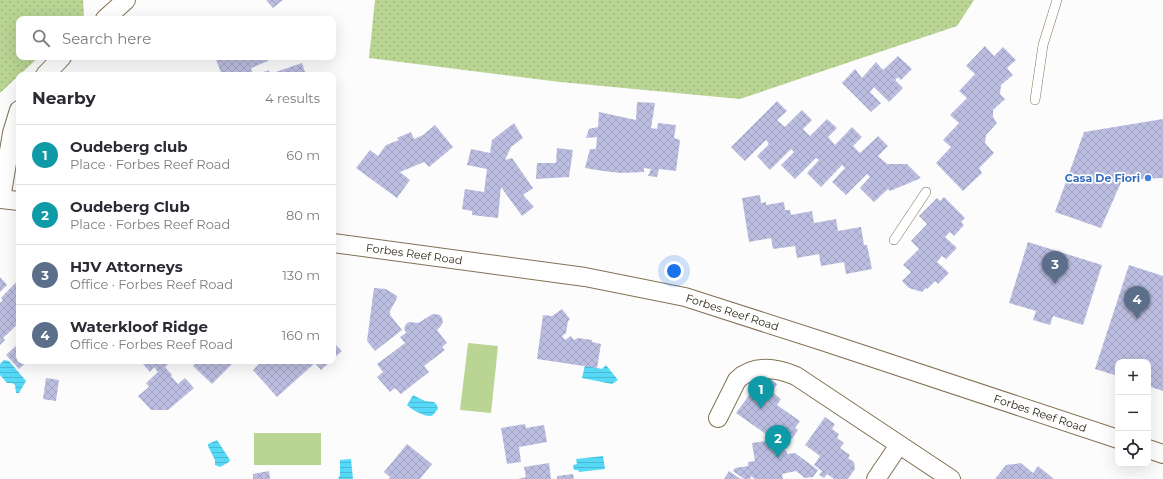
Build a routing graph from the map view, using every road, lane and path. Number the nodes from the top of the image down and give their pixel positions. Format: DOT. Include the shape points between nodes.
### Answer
graph roads {
  1 [pos="126,0"];
  2 [pos="1057,0"];
  3 [pos="108,16"];
  4 [pos="59,60"];
  5 [pos="47,72"];
  6 [pos="1034,100"];
  7 [pos="16,117"];
  8 [pos="926,192"];
  9 [pos="0,199"];
  10 [pos="16,201"];
  11 [pos="894,240"];
  12 [pos="336,243"];
  13 [pos="718,418"];
  14 [pos="1115,438"];
  15 [pos="899,445"];
  16 [pos="1151,450"];
  17 [pos="1163,454"];
  18 [pos="876,479"];
  19 [pos="951,479"];
  1 -- 3 [label="street"];
  2 -- 6 [label="lane" via="1043,45"];
  4 -- 5 [label="street"];
  7 -- 9 [label="street"];
  8 -- 11 [label="lane"];
  9 -- 10 [label="street"];
  12 -- 14 [label="street, Forbes Reef Road" via="585,277 685,297"];
  13 -- 15 [label="street" via="737,380 742,376 762,368 785,371"];
  15 -- 18 [label="street"];
  15 -- 19 [label="street"];
  16 -- 17 [label="street"];
}
